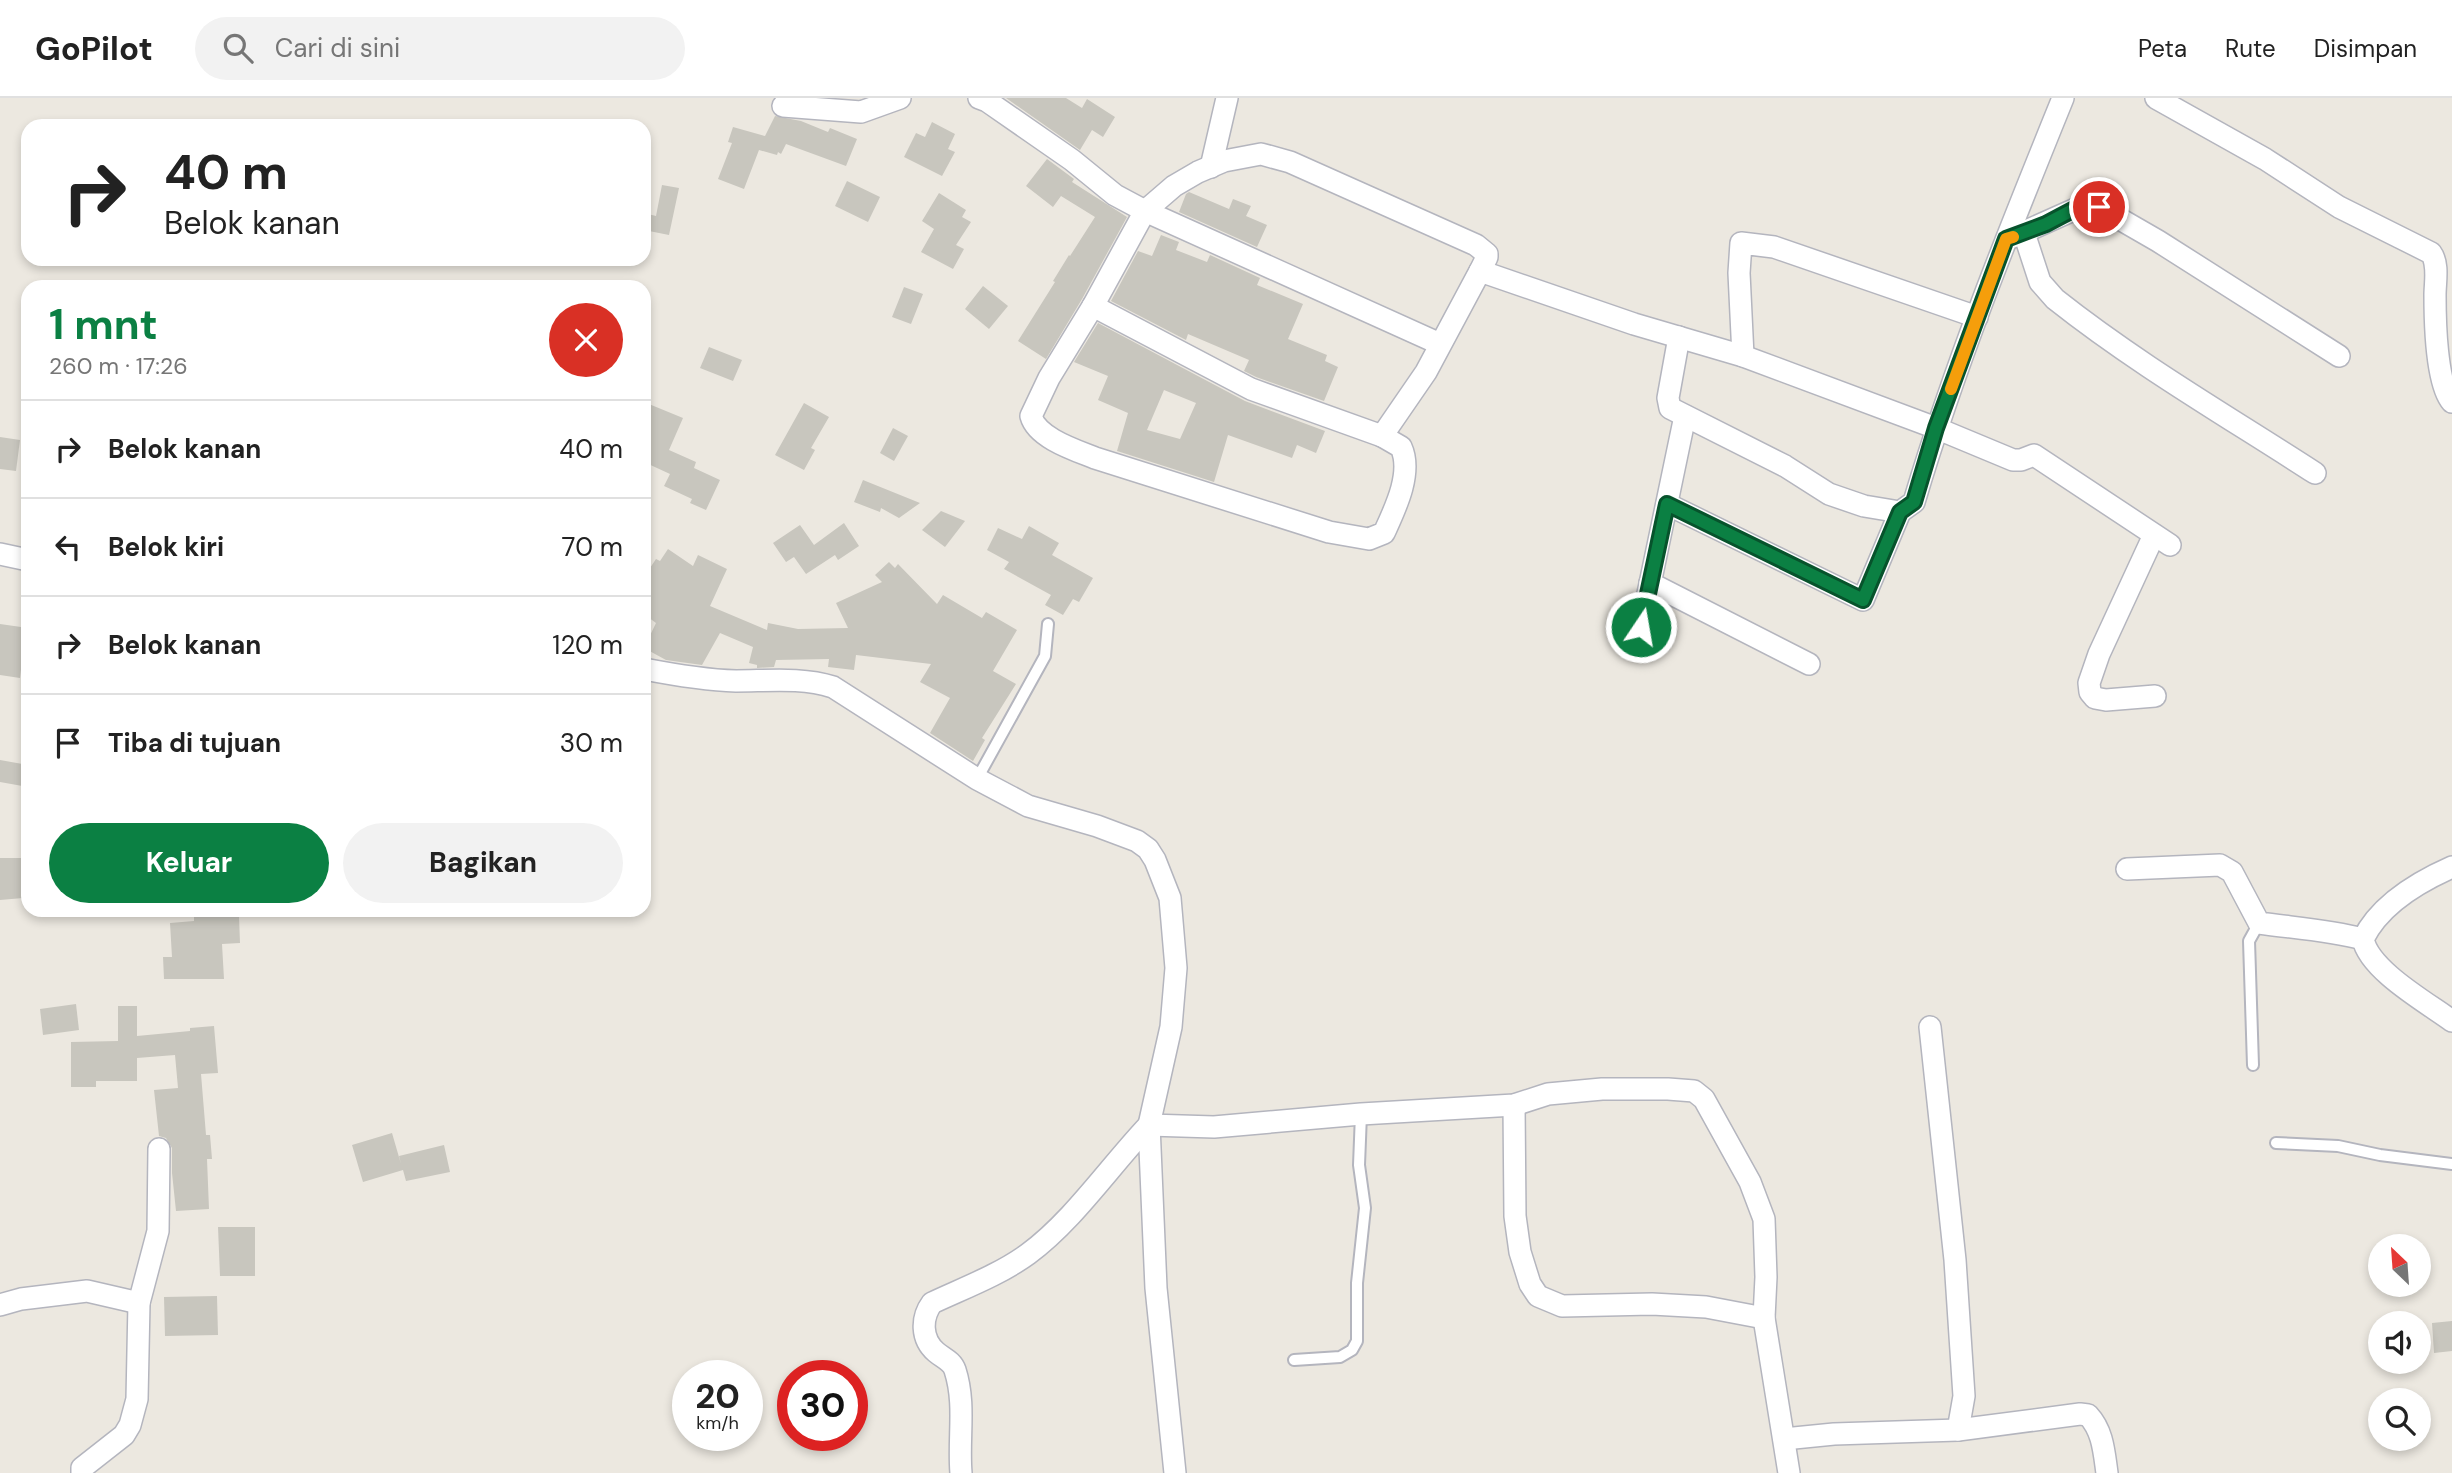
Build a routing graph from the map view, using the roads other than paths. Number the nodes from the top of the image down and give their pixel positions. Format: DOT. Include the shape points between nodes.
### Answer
graph roads {
  1 [pos="900,98"];
  2 [pos="979,98"];
  3 [pos="1227,98"];
  4 [pos="2063,98"];
  5 [pos="2156,98"];
  6 [pos="783,106"];
  7 [pos="1211,167"];
  8 [pos="1145,211"];
  9 [pos="2015,236"];
  10 [pos="1480,271"];
  11 [pos="1093,306"];
  12 [pos="1977,317"];
  13 [pos="1679,337"];
  14 [pos="1440,344"];
  15 [pos="1743,356"];
  16 [pos="2339,356"];
  17 [pos="2452,402"];
  18 [pos="1685,416"];
  19 [pos="1936,428"];
  20 [pos="1382,436"];
  21 [pos="2315,473"];
  22 [pos="1667,504"];
  23 [pos="1900,512"];
  24 [pos="0,554"];
  25 [pos="21,558"];
  26 [pos="1650,583"];
  27 [pos="1048,624"];
  28 [pos="1641,627"];
  29 [pos="1809,664"];
  30 [pos="651,671"];
  31 [pos="2155,696"];
  32 [pos="977,779"];
  33 [pos="2452,866"];
  34 [pos="2127,869"];
  35 [pos="2259,923"];
  36 [pos="2362,939"];
  37 [pos="2452,1021"];
  38 [pos="1930,1027"];
  39 [pos="2253,1065"];
  40 [pos="1514,1105"];
  41 [pos="1361,1114"];
  42 [pos="1149,1125"];
  43 [pos="2276,1143"];
  44 [pos="159,1149"];
  45 [pos="2452,1164"];
  46 [pos="139,1303"];
  47 [pos="0,1305"];
  48 [pos="1764,1318"];
  49 [pos="1294,1360"];
  50 [pos="1958,1430"];
  51 [pos="1784,1439"];
  52 [pos="82,1473"];
  53 [pos="961,1473"];
  54 [pos="1175,1473"];
  55 [pos="1789,1473"];
  56 [pos="2107,1473"];
  1 -- 6 [label="street" via="861,112"];
  2 -- 8 [label="street" via="1072,160 1115,195"];
  3 -- 7 [label="street"];
  4 -- 9 [label="street"];
  5 -- 17 [label="street" via="2339,207 2431,253 2443,383"];
  7 -- 8 [label="street" via="1174,186"];
  7 -- 10 [label="street" via="1261,154 1290,162 1483,250 1487,257"];
  8 -- 11 [label="street"];
  8 -- 14 [label="street"];
  9 -- 12 [label="street"];
  9 -- 16 [label="street" via="2080,206 2099,207"];
  9 -- 21 [label="street" via="2055,299 2165,379"];
  10 -- 13 [label="street"];
  10 -- 14 [label="street"];
  11 -- 20 [label="street" via="1251,389"];
  11 -- 20 [label="street" via="1032,410 1037,428 1062,445 1329,532 1369,540 1384,533 1404,477 1401,447"];
  12 -- 15 [label="street" via="1774,247 1741,243"];
  12 -- 19 [label="street"];
  13 -- 15 [label="street"];
  13 -- 18 [label="street" via="1668,398 1670,408"];
  14 -- 20 [label="street"];
  15 -- 19 [label="street"];
  18 -- 22 [label="street"];
  18 -- 23 [label="street" via="1785,466 1829,494"];
  19 -- 23 [label="street" via="1914,502"];
  19 -- 31 [label="street" via="2013,460 2034,455 2162,540 2099,654 2089,683 2095,698"];
  22 -- 23 [label="street" via="1863,600"];
  22 -- 26 [label="street"];
  24 -- 25 [label="street"];
  26 -- 28 [label="street"];
  26 -- 29 [label="street"];
  27 -- 32 [label="lane" via="1045,656"];
  30 -- 32 [label="street" via="687,678 833,687"];
  32 -- 42 [label="street" via="1028,806 1138,841 1155,860 1170,898 1176,968 1171,1027"];
  33 -- 36 [label="street" via="2394,901"];
  34 -- 35 [label="street" via="2220,865 2232,872"];
  35 -- 36 [label="street"];
  35 -- 39 [label="lane" via="2249,941"];
  36 -- 37 [label="street" via="2382,969"];
  38 -- 50 [label="street" via="1955,1260 1964,1396"];
  40 -- 41 [label="street"];
  40 -- 48 [label="street" via="1515,1216 1520,1252 1538,1296 1562,1306 1706,1307"];
  40 -- 48 [label="street" via="1548,1094 1602,1089 1668,1088 1699,1094 1750,1182 1764,1219"];
  41 -- 42 [label="street" via="1214,1127"];
  41 -- 49 [label="lane" via="1359,1165 1365,1208 1357,1341 1340,1357"];
  42 -- 53 [label="street" via="1078,1207 1030,1252 932,1303 926,1311 927,1340 954,1366 958,1382"];
  42 -- 54 [label="street" via="1156,1288"];
  43 -- 45 [label="lane" via="2338,1146"];
  44 -- 46 [label="street" via="158,1231"];
  46 -- 47 [label="street" via="87,1292"];
  46 -- 52 [label="street" via="137,1399 130,1425 82,1468"];
  48 -- 51 [label="street"];
  50 -- 51 [label="street"];
  50 -- 56 [label="street" via="2088,1415 2103,1443"];
  51 -- 55 [label="street"];
}
